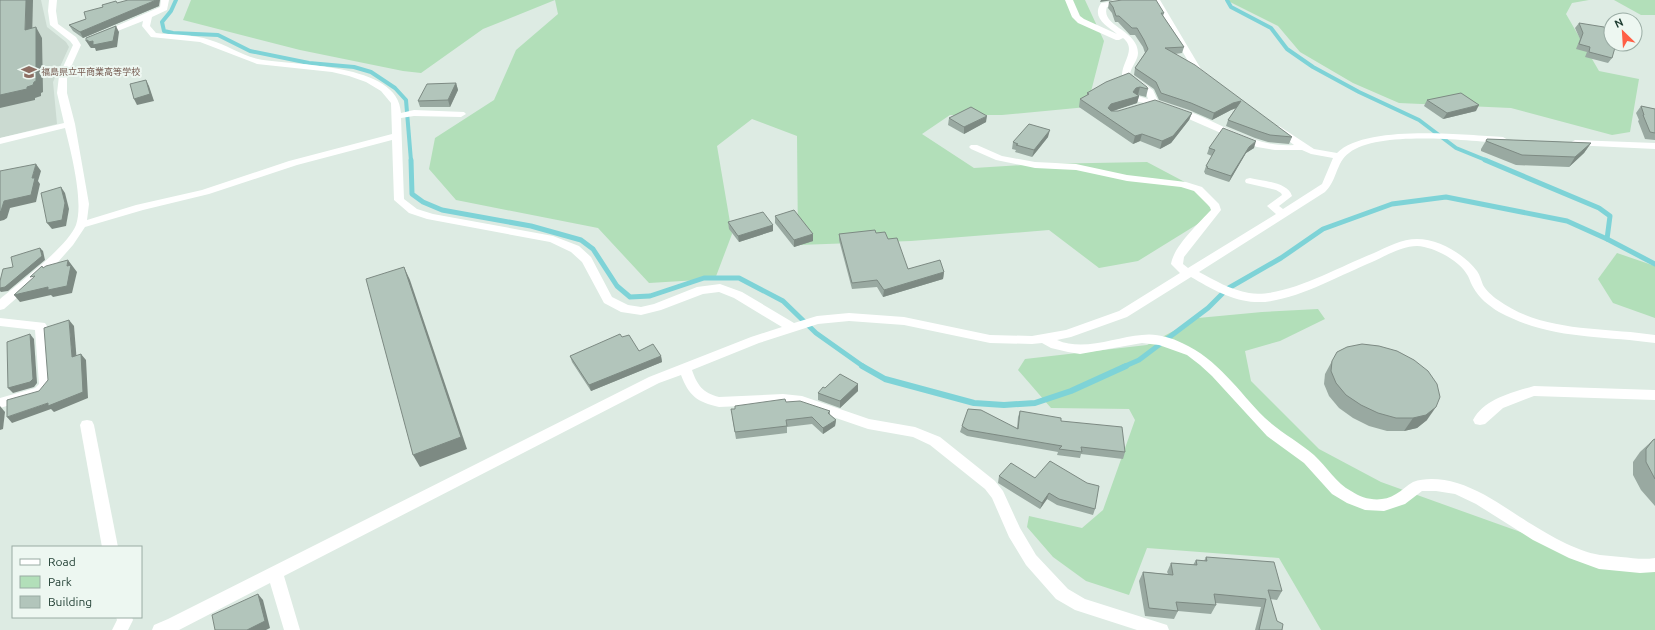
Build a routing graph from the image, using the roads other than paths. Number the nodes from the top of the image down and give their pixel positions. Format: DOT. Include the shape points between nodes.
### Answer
graph roads {
  1 [pos="53,0"];
  2 [pos="165,0"];
  3 [pos="1069,0"];
  4 [pos="1156,1"];
  5 [pos="148,16"];
  6 [pos="96,37"];
  7 [pos="1132,45"];
  8 [pos="1210,80"];
  9 [pos="1138,99"];
  10 [pos="1153,103"];
  11 [pos="1133,109"];
  12 [pos="461,114"];
  13 [pos="397,116"];
  14 [pos="70,124"];
  15 [pos="1272,124"];
  16 [pos="397,136"];
  17 [pos="1513,140"];
  18 [pos="0,141"];
  19 [pos="1568,143"];
  20 [pos="1655,146"];
  21 [pos="974,147"];
  22 [pos="1303,147"];
  23 [pos="1339,156"];
  24 [pos="1250,181"];
  25 [pos="1283,214"];
  26 [pos="81,225"];
  27 [pos="1190,273"];
  28 [pos="0,306"];
  29 [pos="0,322"];
  30 [pos="798,326"];
  31 [pos="1043,338"];
  32 [pos="1655,339"];
  33 [pos="684,367"];
  34 [pos="1655,395"];
  35 [pos="0,403"];
  36 [pos="1480,420"];
  37 [pos="87,425"];
  38 [pos="110,546"];
  39 [pos="1655,565"];
  40 [pos="275,573"];
  41 [pos="124,618"];
  42 [pos="120,630"];
  43 [pos="160,630"];
  44 [pos="292,630"];
  45 [pos="1161,630"];
  1 -- 14 [label="street" via="54,25 80,43 63,76 62,93"];
  2 -- 5 [label="street" via="164,8"];
  3 -- 7 [label="street" via="1076,17 1081,21"];
  4 -- 7 [label="street" via="1116,2 1102,7 1104,20 1129,38"];
  4 -- 8 [label="street" via="1198,71"];
  5 -- 6 [label="street"];
  5 -- 13 [label="street" via="146,26 154,35 205,40 255,61 348,72 365,78 392,97 396,103"];
  7 -- 10 [label="street" via="1134,54 1126,75 1150,92"];
  9 -- 10 [label="street"];
  10 -- 11 [label="street"];
  10 -- 22 [label="street" via="1258,144 1285,149"];
  12 -- 13 [label="street"];
  13 -- 16 [label="street"];
  14 -- 18 [label="street"];
  14 -- 26 [label="street" via="84,204"];
  15 -- 22 [label="street"];
  16 -- 26 [label="street" via="293,163 206,192"];
  16 -- 30 [label="street" via="399,200 413,211 431,217 553,239 575,249 587,260 608,300 625,309 641,311 701,290 720,288"];
  17 -- 23 [label="street" via="1392,138 1370,141 1347,149"];
  19 -- 20 [label="street"];
  21 -- 27 [label="street" via="999,158 1035,165 1090,169 1127,178 1182,184 1198,189 1216,210 1178,257 1177,264"];
  22 -- 23 [label="street"];
  23 -- 25 [label="street" via="1327,185"];
  24 -- 25 [label="street" via="1280,188 1286,192 1287,196 1272,206"];
  25 -- 27 [label="street"];
  26 -- 28 [label="street" via="59,253"];
  27 -- 31 [label="street" via="1123,314 1067,334"];
  27 -- 32 [label="street" via="1240,295 1257,298 1276,296 1406,244 1420,243 1458,259 1474,274 1477,285 1494,303 1540,324 1575,332"];
  29 -- 35 [label="street" via="41,326 46,385 39,392"];
  30 -- 31 [label="street" via="817,320 850,318 904,321 990,339"];
  30 -- 33 [label="street"];
  31 -- 39 [label="street" via="1073,349 1090,349 1143,339 1158,340 1182,348 1208,363 1273,434 1313,462 1346,496 1358,501 1372,506 1388,505 1418,486 1438,485 1457,489 1576,554 1601,562 1642,567"];
  33 -- 40 [label="street"];
  33 -- 45 [label="street" via="693,389 702,398 711,401 802,401 868,424 915,432 935,441 990,485 998,495 1014,532 1031,560 1062,594 1081,605"];
  34 -- 36 [label="street" via="1534,391 1496,405"];
  37 -- 38 [label="street"];
  40 -- 43 [label="street"];
  40 -- 44 [label="street"];
  41 -- 42 [label="street"];
}
